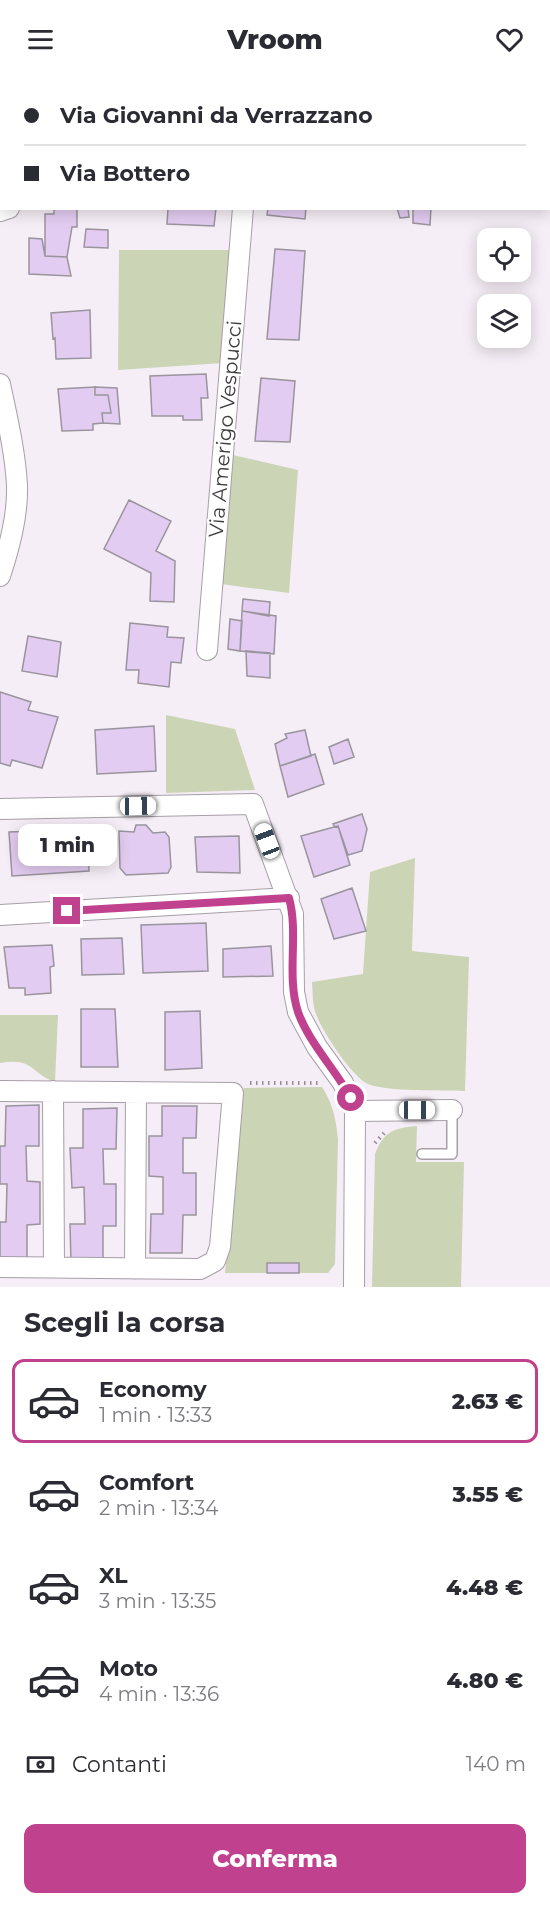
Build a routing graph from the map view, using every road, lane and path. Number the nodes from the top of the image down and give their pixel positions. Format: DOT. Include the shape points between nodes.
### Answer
graph roads {
  1 [pos="243,210"];
  2 [pos="0,384"];
  3 [pos="5,428"];
  4 [pos="0,576"];
  5 [pos="207,650"];
  6 [pos="0,808"];
  7 [pos="289,898"];
  8 [pos="0,915"];
  9 [pos="343,1083"];
  10 [pos="0,1091"];
  11 [pos="53,1091"];
  12 [pos="136,1092"];
  13 [pos="232,1094"];
  14 [pos="452,1110"];
  15 [pos="355,1111"];
  16 [pos="393,1127"];
  17 [pos="373,1147"];
  18 [pos="422,1154"];
  19 [pos="0,1267"];
  20 [pos="54,1268"];
  21 [pos="135,1269"];
  22 [pos="354,1287"];
  1 -- 5 [label="street, Via Amerigo Vespucci"];
  2 -- 3 [label="street"];
  3 -- 4 [label="street" via="17,486 14,520"];
  6 -- 7 [label="street" via="252,804"];
  7 -- 8 [label="street"];
  7 -- 9 [label="street" via="298,1012"];
  9 -- 13 [label="path" via="243,1083"];
  9 -- 15 [label="street"];
  10 -- 11 [label="street"];
  11 -- 12 [label="street"];
  11 -- 20 [label="street"];
  12 -- 13 [label="street"];
  12 -- 21 [label="street"];
  13 -- 21 [label="street" via="220,1247 215,1262 200,1269"];
  14 -- 15 [label="street"];
  14 -- 18 [label="lane" via="452,1154"];
  15 -- 22 [label="street"];
  16 -- 17 [label="path"];
  19 -- 20 [label="street"];
  20 -- 21 [label="street"];
}
